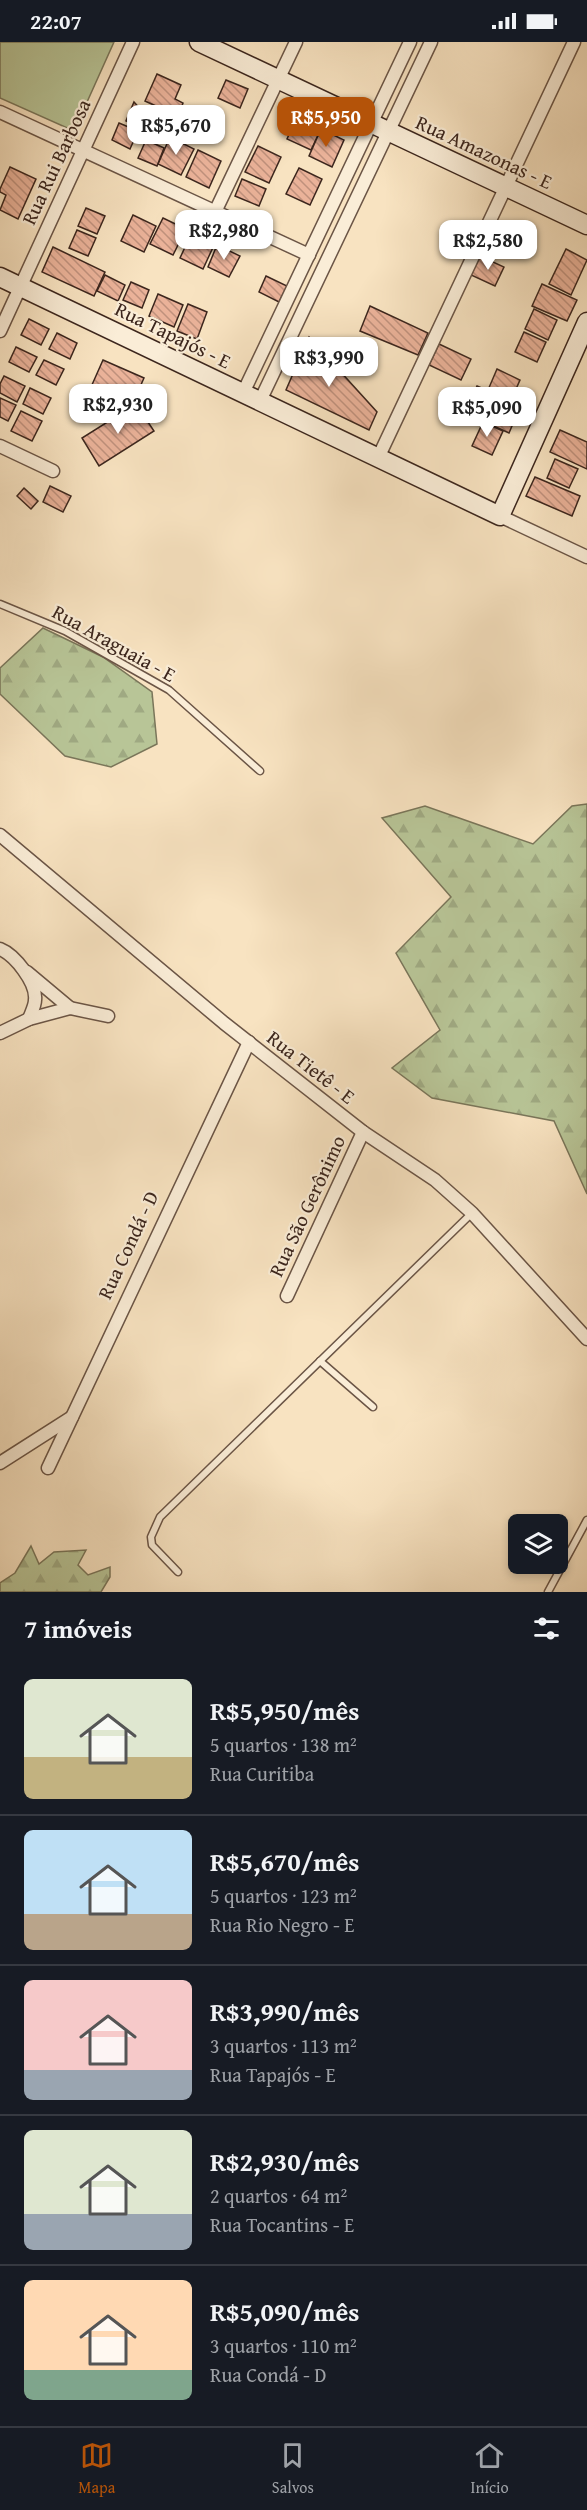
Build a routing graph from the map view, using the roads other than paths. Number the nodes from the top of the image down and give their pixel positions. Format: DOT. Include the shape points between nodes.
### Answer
graph roads {
  1 [pos="133,42"];
  2 [pos="199,42"];
  3 [pos="296,42"];
  4 [pos="410,42"];
  5 [pos="431,42"];
  6 [pos="574,42"];
  7 [pos="278,79"];
  8 [pos="0,112"];
  9 [pos="371,124"];
  10 [pos="388,132"];
  11 [pos="83,150"];
  12 [pos="506,187"];
  13 [pos="215,212"];
  14 [pos="587,225"];
  15 [pos="309,255"];
  16 [pos="0,277"];
  17 [pos="20,287"];
  18 [pos="587,322"];
  19 [pos="0,331"];
  20 [pos="251,397"];
  21 [pos="0,446"];
  22 [pos="378,458"];
  23 [pos="53,471"];
  24 [pos="500,516"];
  25 [pos="587,557"];
  26 [pos="0,604"];
  27 [pos="260,771"];
  28 [pos="0,835"];
  29 [pos="2,949"];
  30 [pos="26,972"];
  31 [pos="70,1008"];
  32 [pos="108,1016"];
  33 [pos="29,1019"];
  34 [pos="0,1033"];
  35 [pos="249,1042"];
  36 [pos="363,1132"];
  37 [pos="472,1214"];
  38 [pos="287,1296"];
  39 [pos="587,1339"];
  40 [pos="320,1361"];
  41 [pos="373,1407"];
  42 [pos="73,1416"];
  43 [pos="0,1463"];
  44 [pos="48,1467"];
  45 [pos="587,1520"];
  46 [pos="178,1572"];
  47 [pos="549,1592"];
  1 -- 11 [label="street, Rua Rui Barbosa"];
  2 -- 7 [label="street, Rua Amazonas - E"];
  3 -- 7 [label="street"];
  4 -- 9 [label="street"];
  5 -- 10 [label="street"];
  6 -- 12 [label="street"];
  7 -- 9 [label="street, Rua Amazonas - E"];
  7 -- 13 [label="street"];
  8 -- 11 [label="street"];
  9 -- 10 [label="street, Rua Amazonas - E"];
  9 -- 15 [label="street"];
  10 -- 12 [label="street, Rua Amazonas - E"];
  10 -- 20 [label="street"];
  11 -- 13 [label="street"];
  11 -- 17 [label="street, Rua Rui Barbosa"];
  12 -- 14 [label="street, Rua Amazonas - E"];
  12 -- 22 [label="street"];
  13 -- 15 [label="street"];
  15 -- 20 [label="street"];
  16 -- 17 [label="street, Rua Tapajós - E"];
  17 -- 19 [label="street, Rua Rui Barbosa"];
  17 -- 20 [label="street, Rua Tapajós - E"];
  18 -- 24 [label="street"];
  20 -- 22 [label="street, Rua Tapajós - E"];
  21 -- 23 [label="street"];
  22 -- 24 [label="street, Rua Tapajós - E"];
  24 -- 25 [label="street, Rua Tapajós - E"];
  26 -- 27 [label="lane, Rua Araguaia - E" via="65,631 169,690"];
  28 -- 35 [label="street, Rua Tietê - E"];
  29 -- 30 [label="street"];
  30 -- 31 [label="street"];
  30 -- 33 [label="street" via="36,999"];
  31 -- 32 [label="street"];
  31 -- 33 [label="street"];
  33 -- 34 [label="street"];
  35 -- 36 [label="street, Rua Tietê - E"];
  35 -- 42 [label="street, Rua Condá - D"];
  36 -- 37 [label="street, Rua Tietê - E" via="435,1180"];
  36 -- 38 [label="street, Rua São Gerônimo"];
  37 -- 39 [label="street, Rua Tietê - E"];
  37 -- 40 [label="lane"];
  40 -- 41 [label="lane"];
  40 -- 46 [label="lane" via="160,1517 151,1537 152,1545"];
  42 -- 43 [label="street"];
  42 -- 44 [label="street, Rua Condá - D"];
  45 -- 47 [label="lane"];
}
